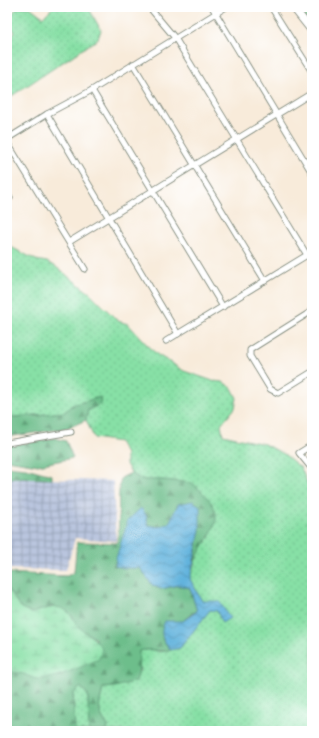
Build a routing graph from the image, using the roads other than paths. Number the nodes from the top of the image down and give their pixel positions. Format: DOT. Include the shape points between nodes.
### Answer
graph roads {
  1 [pos="149,7"];
  2 [pos="212,7"];
  3 [pos="226,7"];
  4 [pos="271,7"];
  5 [pos="293,7"];
  6 [pos="217,12"];
  7 [pos="312,31"];
  8 [pos="175,38"];
  9 [pos="133,64"];
  10 [pos="312,72"];
  11 [pos="92,90"];
  12 [pos="312,93"];
  13 [pos="48,114"];
  14 [pos="277,115"];
  15 [pos="7,139"];
  16 [pos="236,140"];
  17 [pos="7,142"];
  18 [pos="195,165"];
  19 [pos="312,173"];
  20 [pos="152,191"];
  21 [pos="110,217"];
  22 [pos="69,242"];
  23 [pos="310,254"];
  24 [pos="85,269"];
  25 [pos="265,281"];
  26 [pos="223,307"];
  27 [pos="312,311"];
  28 [pos="178,334"];
  29 [pos="166,341"];
  30 [pos="312,372"];
  31 [pos="71,432"];
  32 [pos="7,442"];
  33 [pos="312,445"];
  34 [pos="312,469"];
  1 -- 8 [label="street"];
  2 -- 6 [label="street"];
  3 -- 6 [label="street"];
  4 -- 10 [label="street"];
  5 -- 7 [label="main road"];
  6 -- 8 [label="street"];
  6 -- 14 [label="street"];
  8 -- 9 [label="street"];
  8 -- 16 [label="street"];
  9 -- 11 [label="street"];
  9 -- 18 [label="street"];
  11 -- 13 [label="street"];
  11 -- 20 [label="street"];
  12 -- 14 [label="street"];
  13 -- 15 [label="street"];
  13 -- 21 [label="street"];
  14 -- 16 [label="street"];
  14 -- 19 [label="street"];
  16 -- 18 [label="street"];
  16 -- 23 [label="street"];
  17 -- 22 [label="street"];
  18 -- 20 [label="street"];
  18 -- 25 [label="street"];
  20 -- 21 [label="street"];
  20 -- 26 [label="street"];
  21 -- 22 [label="street"];
  21 -- 28 [label="street"];
  22 -- 24 [label="street"];
  23 -- 25 [label="street"];
  25 -- 26 [label="street"];
  26 -- 28 [label="street"];
  27 -- 30 [label="street" via="250,350 250,356 270,389 278,393"];
  28 -- 29 [label="street"];
  31 -- 32 [label="street"];
  33 -- 34 [label="street" via="299,453"];
}
